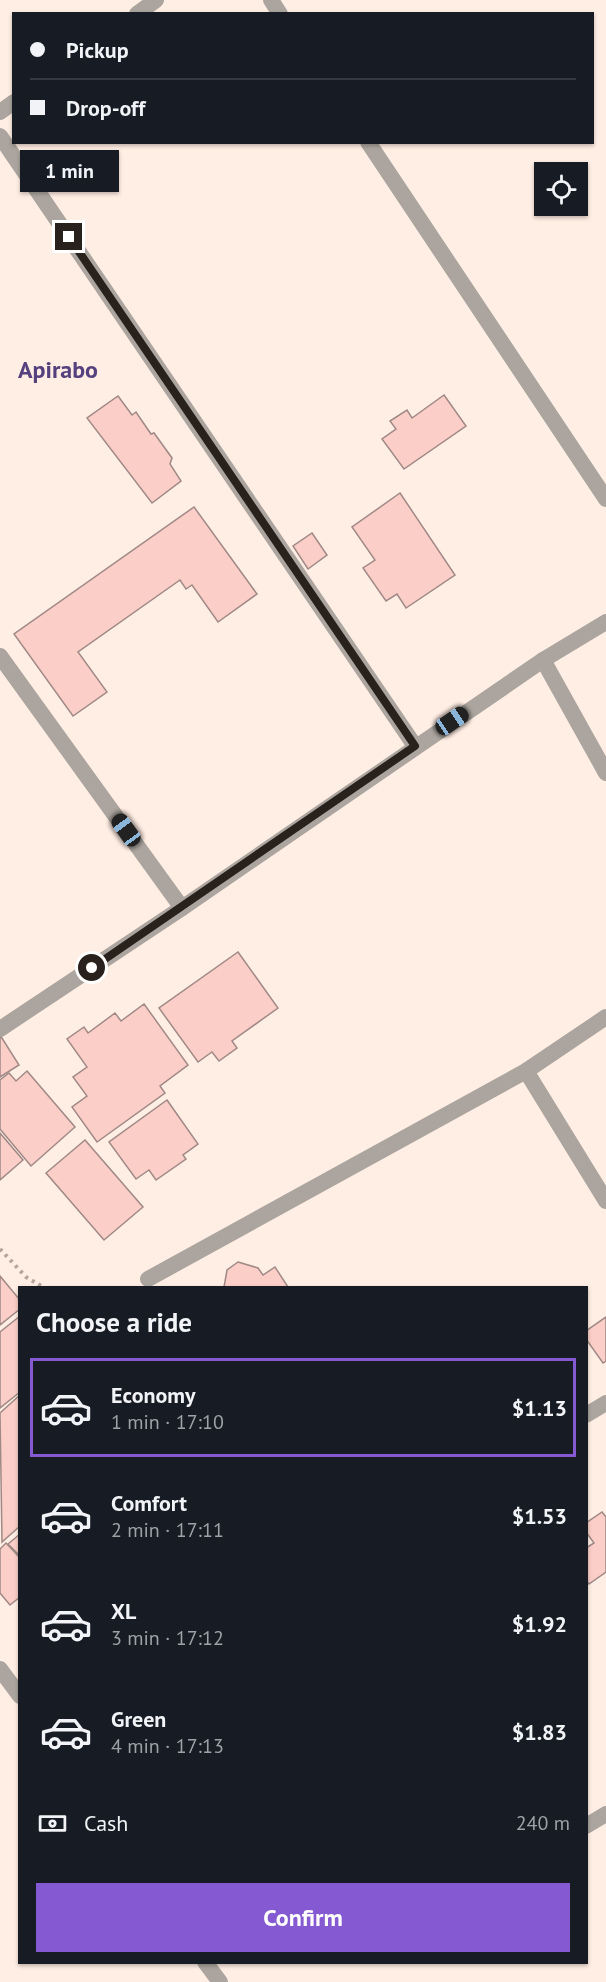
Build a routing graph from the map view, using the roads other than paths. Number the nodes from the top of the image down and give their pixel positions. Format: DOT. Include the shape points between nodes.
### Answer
graph roads {
  1 [pos="156,0"];
  2 [pos="140,12"];
  3 [pos="1,139"];
  4 [pos="369,144"];
  5 [pos="606,499"];
  6 [pos="606,622"];
  7 [pos="0,656"];
  8 [pos="543,660"];
  9 [pos="415,746"];
  10 [pos="606,773"];
  11 [pos="182,908"];
  12 [pos="606,1017"];
  13 [pos="0,1029"];
  14 [pos="526,1071"];
  15 [pos="606,1201"];
  16 [pos="148,1279"];
  17 [pos="606,1402"];
  18 [pos="588,1414"];
  19 [pos="0,1669"];
  20 [pos="18,1693"];
  21 [pos="606,1814"];
  22 [pos="588,1825"];
  23 [pos="206,1964"];
  24 [pos="219,1982"];
  1 -- 2 [label="street"];
  3 -- 9 [label="street"];
  4 -- 5 [label="street"];
  6 -- 8 [label="street"];
  7 -- 11 [label="street"];
  8 -- 9 [label="street"];
  8 -- 10 [label="street"];
  9 -- 11 [label="street"];
  11 -- 13 [label="street"];
  12 -- 14 [label="street"];
  14 -- 15 [label="street"];
  14 -- 16 [label="street"];
  17 -- 18 [label="street"];
  19 -- 20 [label="street"];
  21 -- 22 [label="street"];
  23 -- 24 [label="street"];
}
